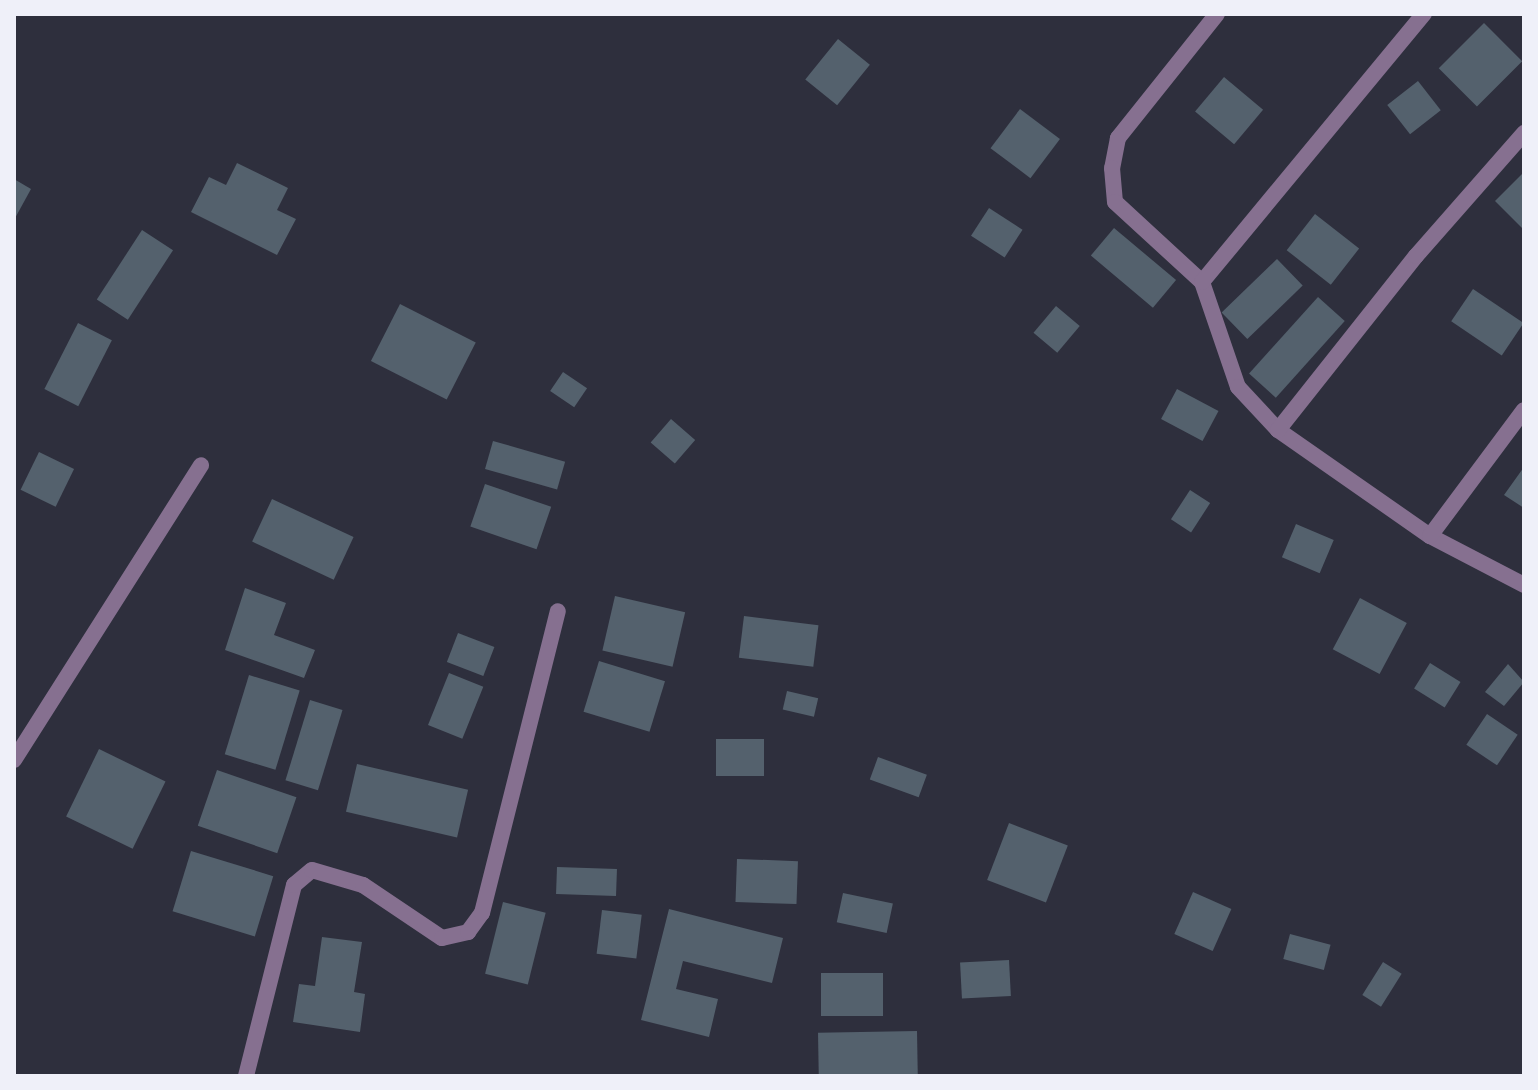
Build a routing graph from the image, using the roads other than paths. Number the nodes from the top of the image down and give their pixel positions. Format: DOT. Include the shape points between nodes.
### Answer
graph roads {
  1 [pos="1217,14"];
  2 [pos="1424,14"];
  3 [pos="1524,133"];
  4 [pos="1202,282"];
  5 [pos="1524,410"];
  6 [pos="1278,430"];
  7 [pos="201,465"];
  8 [pos="1430,536"];
  9 [pos="1524,585"];
  10 [pos="558,611"];
  11 [pos="14,760"];
  12 [pos="246,1076"];
  1 -- 4 [label="street" via="1118,138 1112,168 1115,202"];
  2 -- 4 [label="street"];
  3 -- 6 [label="street" via="1416,256"];
  4 -- 6 [label="street" via="1238,387"];
  5 -- 8 [label="street"];
  6 -- 8 [label="street"];
  7 -- 11 [label="street"];
  8 -- 9 [label="street"];
  10 -- 12 [label="street" via="482,913 468,932 442,938 363,885 312,870 294,885"];
}
